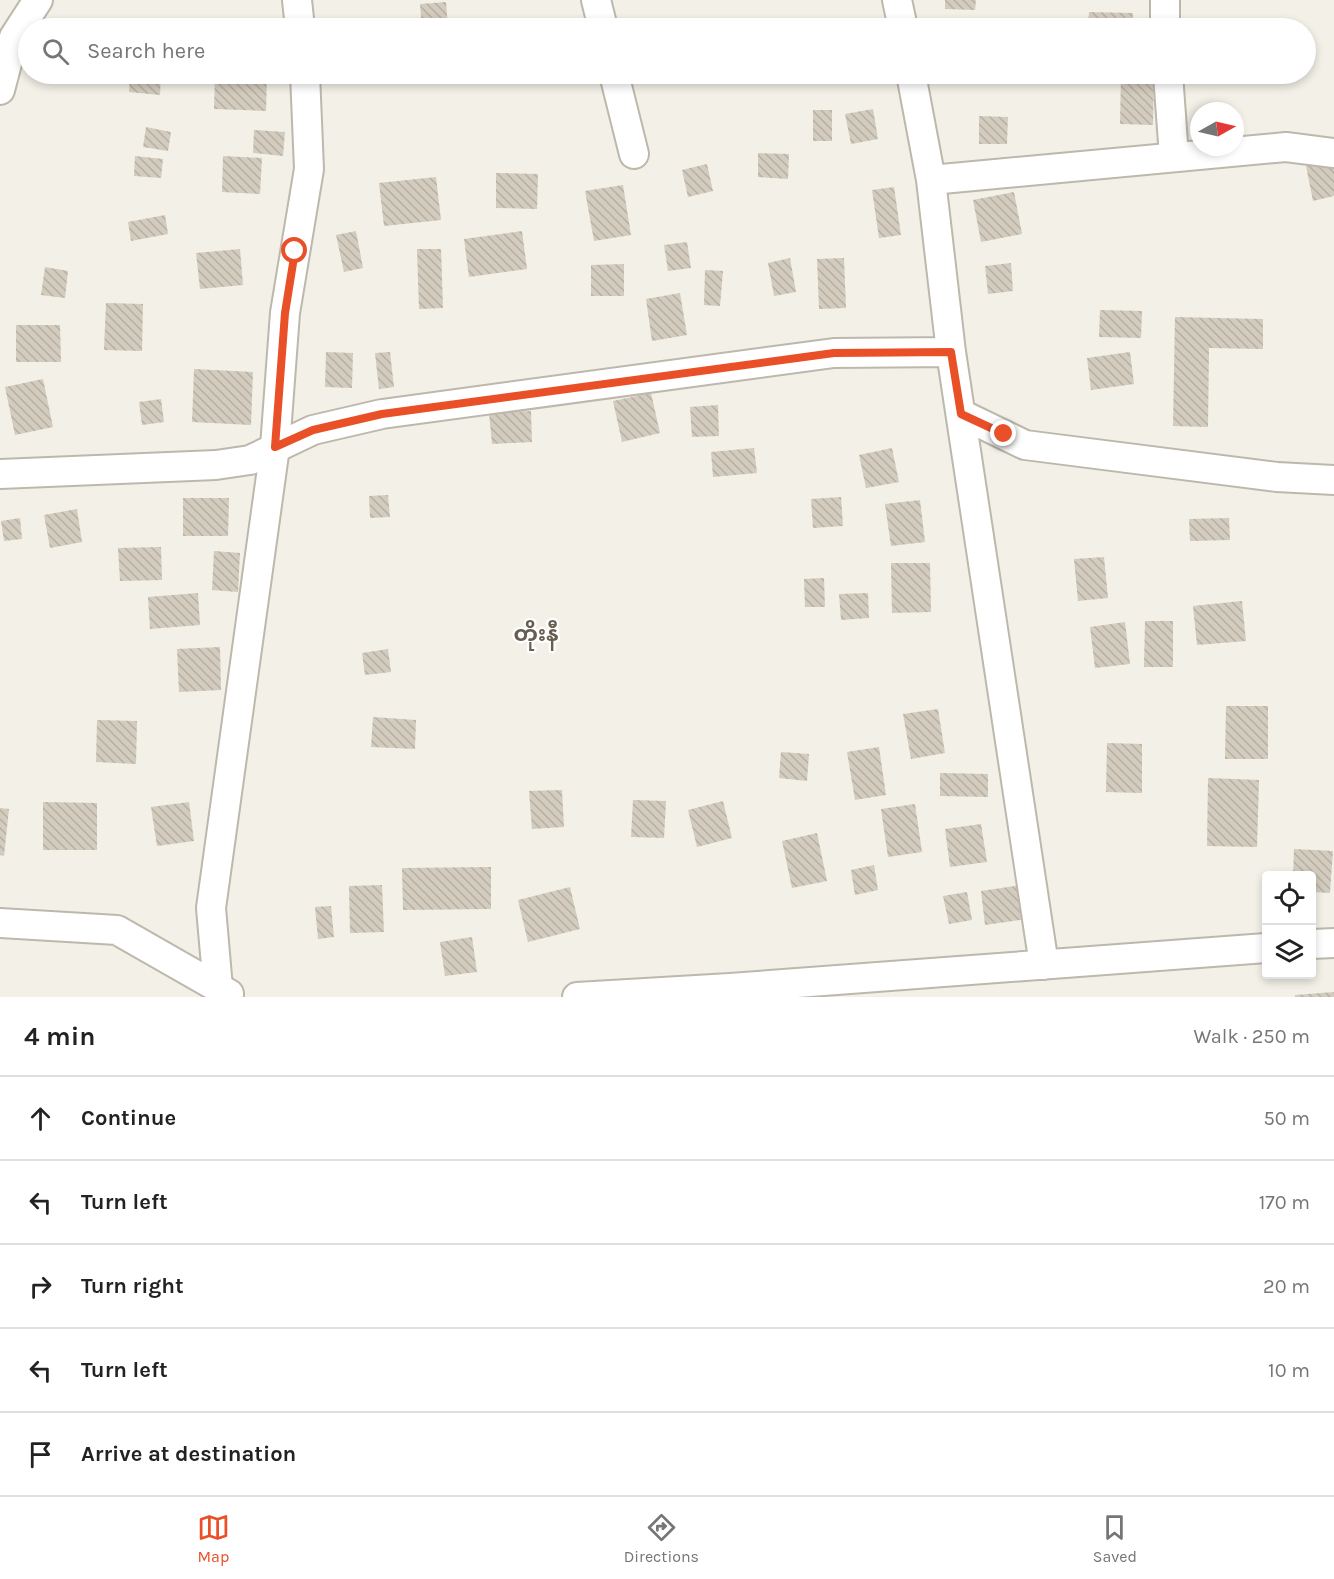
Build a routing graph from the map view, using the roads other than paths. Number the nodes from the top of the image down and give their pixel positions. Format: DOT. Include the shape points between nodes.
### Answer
graph roads {
  1 [pos="38,0"];
  2 [pos="297,0"];
  3 [pos="596,0"];
  4 [pos="897,0"];
  5 [pos="1165,0"];
  6 [pos="26,18"];
  7 [pos="299,18"];
  8 [pos="600,18"];
  9 [pos="901,18"];
  10 [pos="1165,18"];
  11 [pos="18,31"];
  12 [pos="305,84"];
  13 [pos="616,84"];
  14 [pos="913,84"];
  15 [pos="1169,84"];
  16 [pos="0,90"];
  17 [pos="1334,153"];
  18 [pos="634,154"];
  19 [pos="1174,157"];
  20 [pos="931,180"];
  21 [pos="951,352"];
  22 [pos="961,414"];
  23 [pos="275,447"];
  24 [pos="0,474"];
  25 [pos="1334,480"];
  26 [pos="0,923"];
  27 [pos="1334,943"];
  28 [pos="1316,944"];
  29 [pos="1262,948"];
  30 [pos="1044,965"];
  31 [pos="224,994"];
  32 [pos="577,997"];
  1 -- 6 [label="street"];
  2 -- 7 [label="street"];
  3 -- 8 [label="street"];
  4 -- 9 [label="street"];
  5 -- 10 [label="street"];
  11 -- 16 [label="street"];
  12 -- 23 [label="street" via="309,168 285,313"];
  13 -- 18 [label="street"];
  14 -- 20 [label="street"];
  15 -- 19 [label="street"];
  17 -- 19 [label="street" via="1286,147"];
  19 -- 20 [label="street"];
  20 -- 21 [label="street"];
  21 -- 22 [label="street"];
  21 -- 23 [label="street" via="834,353 382,414 313,430"];
  22 -- 25 [label="street" via="1025,445 1277,477"];
  22 -- 30 [label="street"];
  23 -- 24 [label="street" via="250,460 216,465"];
  23 -- 31 [label="street" via="211,908"];
  26 -- 31 [label="street" via="117,930"];
  27 -- 28 [label="street"];
  29 -- 30 [label="street"];
  30 -- 32 [label="street"];
}
